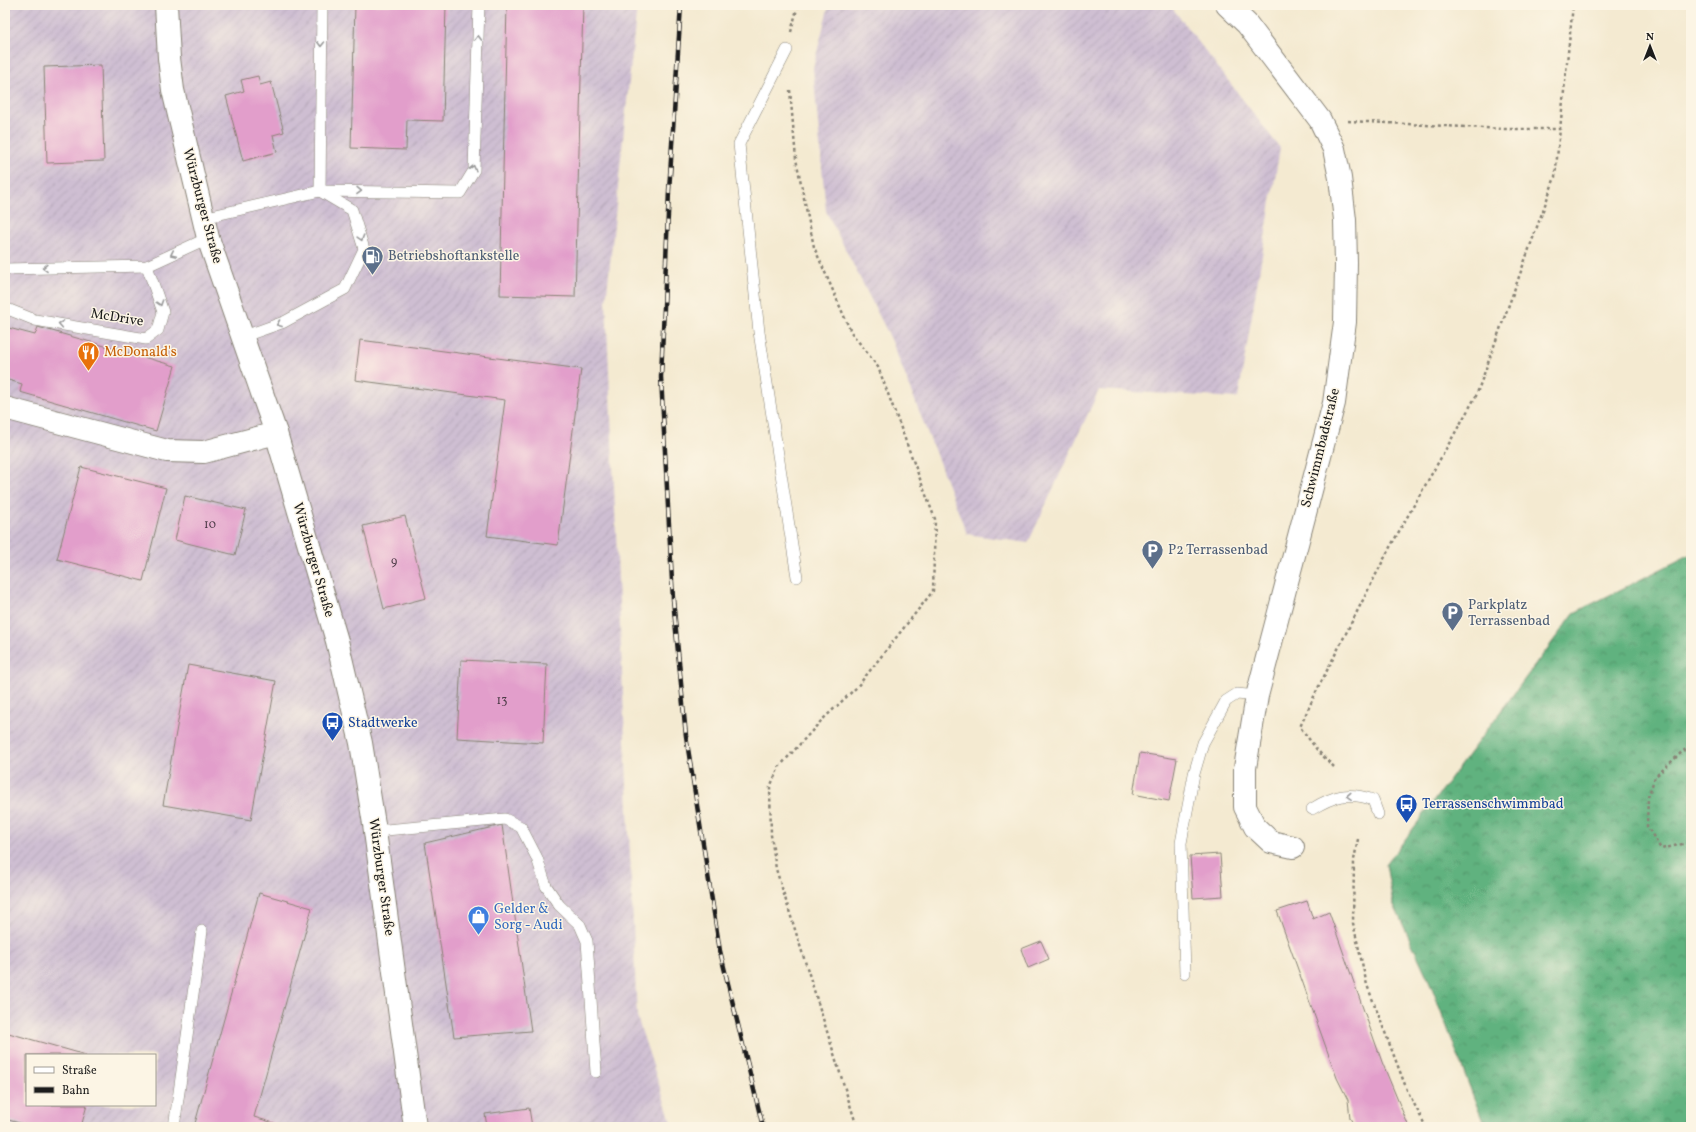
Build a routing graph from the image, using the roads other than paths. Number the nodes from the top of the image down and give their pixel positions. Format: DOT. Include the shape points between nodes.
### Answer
graph roads {
  1 [pos="166,5"];
  2 [pos="322,5"];
  3 [pos="479,5"];
  4 [pos="1227,5"];
  5 [pos="787,50"];
  6 [pos="320,191"];
  7 [pos="206,228"];
  8 [pos="148,266"];
  9 [pos="5,268"];
  10 [pos="5,308"];
  11 [pos="242,337"];
  12 [pos="5,408"];
  13 [pos="276,433"];
  14 [pos="797,577"];
  15 [pos="1257,696"];
  16 [pos="1312,809"];
  17 [pos="1378,814"];
  18 [pos="375,832"];
  19 [pos="1293,847"];
  20 [pos="202,932"];
  21 [pos="1185,973"];
  22 [pos="596,1072"];
  23 [pos="174,1127"];
  24 [pos="415,1127"];
  1 -- 7 [label="street, Würzburger Straße" via="173,90"];
  2 -- 6 [label="lane, one-way"];
  6 -- 3 [label="lane, one-way" via="460,193 474,170"];
  4 -- 15 [label="street, Schwimmbadstraße" via="1247,24 1320,120 1334,149 1345,220 1346,322 1334,403"];
  5 -- 14 [label="lane" via="740,144 759,332"];
  6 -- 7 [label="lane"];
  6 -- 11 [label="lane, one-way" via="352,210 364,249 345,290 284,322"];
  7 -- 8 [label="lane, one-way"];
  7 -- 11 [label="street, Würzburger Straße"];
  8 -- 9 [label="lane, one-way"];
  8 -- 10 [label="lane, McDrive, one-way" via="163,312 158,330 146,339 34,320"];
  11 -- 13 [label="street, Würzburger Straße"];
  12 -- 13 [label="street" via="167,450 204,452"];
  13 -- 18 [label="street, Würzburger Straße" via="337,641 361,743"];
  15 -- 19 [label="street, Schwimmbadstraße" via="1245,768 1245,807 1254,827 1272,842"];
  15 -- 21 [label="lane" via="1237,694 1226,701 1203,743 1194,774 1181,843"];
  17 -- 16 [label="lane, one-way" via="1372,800 1348,795 1328,800"];
  18 -- 22 [label="lane" via="505,820 521,827 537,858 546,886 558,905 580,924 587,941"];
  18 -- 24 [label="street, Würzburger Straße"];
  20 -- 23 [label="lane"];
}
